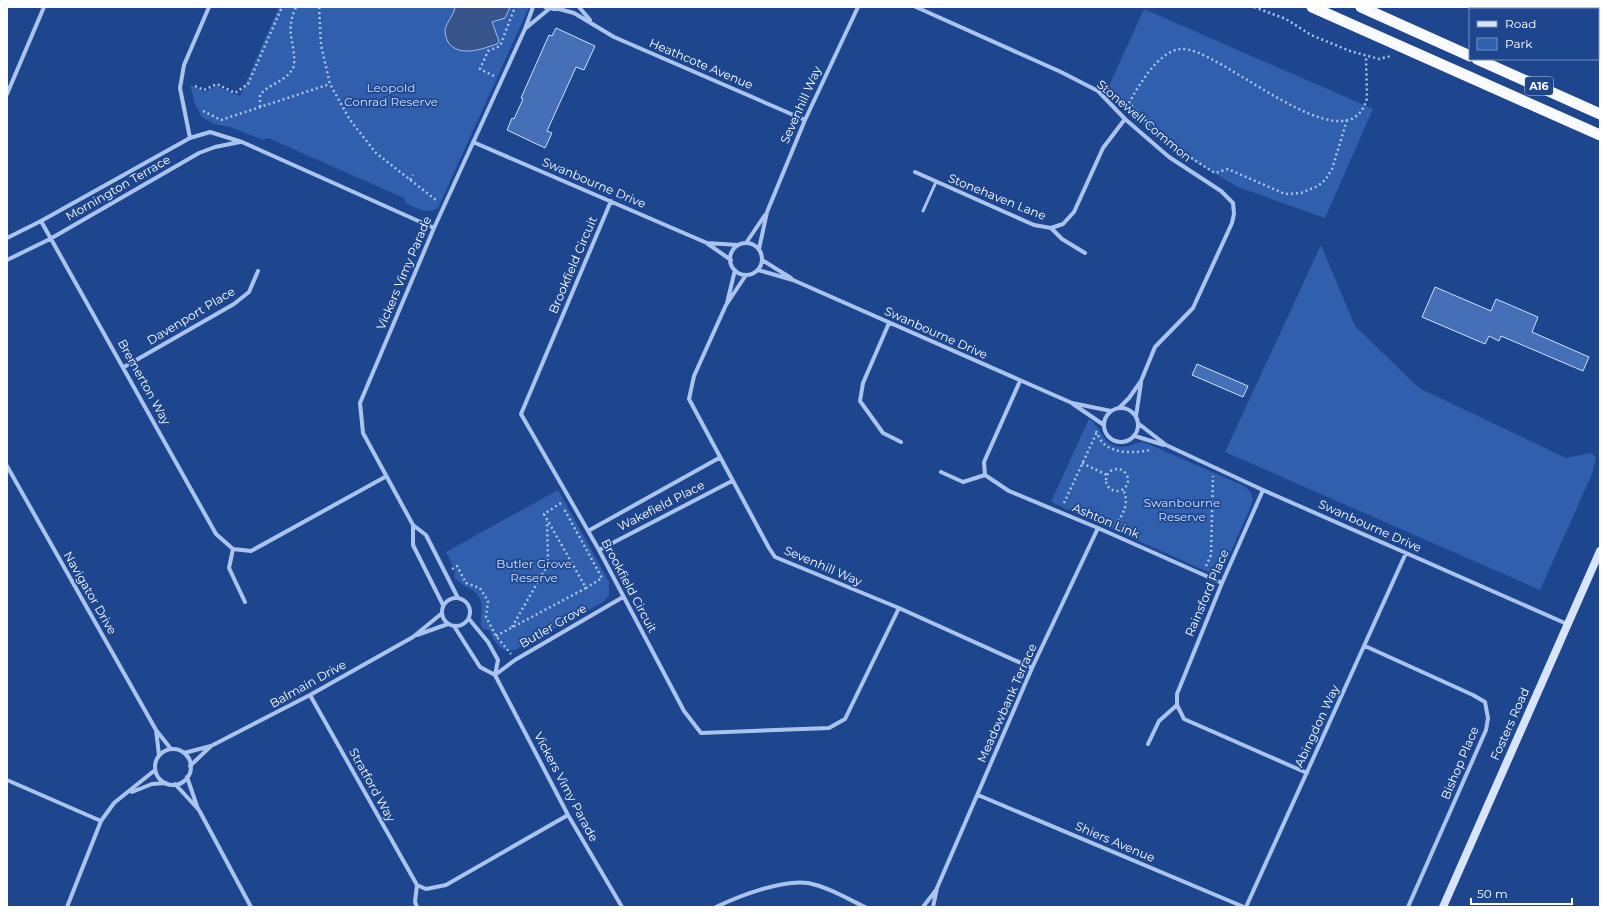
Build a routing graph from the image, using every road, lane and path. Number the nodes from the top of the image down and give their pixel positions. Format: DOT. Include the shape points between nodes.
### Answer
graph roads {
  1 [pos="44,7"];
  2 [pos="209,7"];
  3 [pos="282,7"];
  4 [pos="296,7"];
  5 [pos="319,7"];
  6 [pos="515,7"];
  7 [pos="533,7"];
  8 [pos="580,7"];
  9 [pos="858,7"];
  10 [pos="916,7"];
  11 [pos="1254,7"];
  12 [pos="1312,7"];
  13 [pos="1361,7"];
  14 [pos="547,8"];
  15 [pos="561,8"];
  16 [pos="591,22"];
  17 [pos="525,29"];
  18 [pos="1469,56"];
  19 [pos="1366,57"];
  20 [pos="1394,57"];
  21 [pos="1479,60"];
  22 [pos="494,76"];
  23 [pos="330,84"];
  24 [pos="195,86"];
  25 [pos="7,94"];
  26 [pos="260,107"];
  27 [pos="203,111"];
  28 [pos="1600,114"];
  29 [pos="1125,119"];
  30 [pos="804,120"];
  31 [pos="1347,120"];
  32 [pos="1600,135"];
  33 [pos="190,138"];
  34 [pos="242,142"];
  35 [pos="473,142"];
  36 [pos="915,172"];
  37 [pos="413,175"];
  38 [pos="410,180"];
  39 [pos="936,182"];
  40 [pos="436,200"];
  41 [pos="611,201"];
  42 [pos="767,212"];
  43 [pos="923,212"];
  44 [pos="41,221"];
  45 [pos="434,228"];
  46 [pos="1051,228"];
  47 [pos="7,238"];
  48 [pos="50,239"];
  49 [pos="707,242"];
  50 [pos="746,243"];
  51 [pos="738,245"];
  52 [pos="759,249"];
  53 [pos="1085,253"];
  54 [pos="7,260"];
  55 [pos="731,260"];
  56 [pos="762,260"];
  57 [pos="735,270"];
  58 [pos="758,270"];
  59 [pos="258,271"];
  60 [pos="746,275"];
  61 [pos="793,280"];
  62 [pos="726,305"];
  63 [pos="889,323"];
  64 [pos="124,367"];
  65 [pos="1020,381"];
  66 [pos="1141,381"];
  67 [pos="1072,403"];
  68 [pos="1119,408"];
  69 [pos="1111,411"];
  70 [pos="1136,416"];
  71 [pos="1139,424"];
  72 [pos="1104,425"];
  73 [pos="1094,427"];
  74 [pos="1097,432"];
  75 [pos="1135,436"];
  76 [pos="900,442"];
  77 [pos="1166,445"];
  78 [pos="1153,449"];
  79 [pos="719,458"];
  80 [pos="1082,463"];
  81 [pos="7,466"];
  82 [pos="941,472"];
  83 [pos="1207,474"];
  84 [pos="985,475"];
  85 [pos="1107,475"];
  86 [pos="385,477"];
  87 [pos="732,481"];
  88 [pos="1123,489"];
  89 [pos="1263,490"];
  90 [pos="570,498"];
  91 [pos="561,503"];
  92 [pos="1064,503"];
  93 [pos="547,520"];
  94 [pos="413,525"];
  95 [pos="1116,526"];
  96 [pos="1098,528"];
  97 [pos="588,531"];
  98 [pos="233,549"];
  99 [pos="599,550"];
  100 [pos="1600,551"];
  101 [pos="1406,553"];
  102 [pos="1206,566"];
  103 [pos="444,572"];
  104 [pos="1222,583"];
  105 [pos="586,588"];
  106 [pos="624,597"];
  107 [pos="458,598"];
  108 [pos="245,602"];
  109 [pos="443,605"];
  110 [pos="899,608"];
  111 [pos="441,614"];
  112 [pos="469,618"];
  113 [pos="448,624"];
  114 [pos="1567,624"];
  115 [pos="454,626"];
  116 [pos="512,627"];
  117 [pos="496,636"];
  118 [pos="413,637"];
  119 [pos="488,642"];
  120 [pos="1365,646"];
  121 [pos="515,660"];
  122 [pos="1032,668"];
  123 [pos="495,675"];
  124 [pos="310,695"];
  125 [pos="1177,705"];
  126 [pos="156,730"];
  127 [pos="1148,744"];
  128 [pos="211,746"];
  129 [pos="171,749"];
  130 [pos="184,753"];
  131 [pos="159,755"];
  132 [pos="190,766"];
  133 [pos="155,770"];
  134 [pos="1307,773"];
  135 [pos="187,777"];
  136 [pos="7,780"];
  137 [pos="166,783"];
  138 [pos="175,784"];
  139 [pos="128,793"];
  140 [pos="978,795"];
  141 [pos="199,810"];
  142 [pos="568,816"];
  143 [pos="101,821"];
  144 [pos="417,885"];
  145 [pos="937,888"];
  146 [pos="67,907"];
  147 [pos="251,907"];
  148 [pos="417,907"];
  149 [pos="622,907"];
  150 [pos="716,907"];
  151 [pos="865,907"];
  152 [pos="923,907"];
  153 [pos="933,907"];
  154 [pos="1245,907"];
  155 [pos="1408,907"];
  156 [pos="1443,907"];
  1 -- 25 [label="street"];
  2 -- 33 [label="street" via="184,65 180,88"];
  3 -- 24 [label="path" via="248,84 235,93 217,84 204,90"];
  4 -- 26 [label="path" via="290,23 294,66 288,76 264,90 260,95"];
  5 -- 23 [label="path" via="322,45"];
  6 -- 22 [label="path" via="500,46 488,51 480,69"];
  7 -- 17 [label="street, Vickers Vimy Parade"];
  8 -- 16 [label="street, Heathcote Avenue"];
  9 -- 30 [label="street, Sevenhill Way"];
  10 -- 29 [label="street, Stonewell Common" via="1098,91"];
  11 -- 19 [label="path" via="1286,19 1333,46"];
  12 -- 32 [label="highway, A16"];
  13 -- 18 [label="highway"];
  14 -- 15 [label="street, Heathcote Avenue"];
  14 -- 17 [label="street, Vickers Vimy Parade"];
  15 -- 16 [label="street, Heathcote Avenue"];
  16 -- 30 [label="street, Heathcote Avenue" via="614,37"];
  17 -- 35 [label="street, Vickers Vimy Parade"];
  19 -- 20 [label="path"];
  19 -- 31 [label="path" via="1366,105 1356,116"];
  21 -- 28 [label="highway, A16"];
  23 -- 26 [label="path"];
  23 -- 38 [label="path" via="360,133 376,153"];
  26 -- 27 [label="path" via="221,120"];
  29 -- 46 [label="street, Stonehaven Lane" via="1103,148 1074,212 1063,224"];
  29 -- 66 [label="street, Stonewell Common" via="1169,157 1221,191 1233,203 1234,214 1193,308 1155,348"];
  30 -- 42 [label="street, Sevenhill Way"];
  31 -- 31 [label="path" via="1334,122 1321,119 1265,91 1192,49 1170,51 1142,80 1129,103 1153,130 1184,155 1215,173 1228,169 1285,194 1301,193 1318,186 1326,179 1332,169"];
  33 -- 34 [label="street, Mornington Terrace" via="210,132"];
  33 -- 44 [label="street, Mornington Terrace"];
  34 -- 45 [label="street, Mornington Terrace"];
  34 -- 48 [label="street, Mornington Terrace" via="199,153"];
  35 -- 41 [label="street, Swanbourne Drive"];
  35 -- 45 [label="street, Vickers Vimy Parade"];
  36 -- 39 [label="street, Stonehaven Lane"];
  37 -- 38 [label="path"];
  38 -- 40 [label="path"];
  39 -- 43 [label="lane, Stonehaven Lane"];
  39 -- 46 [label="street, Stonehaven Lane" via="1034,225"];
  41 -- 49 [label="street, Swanbourne Drive"];
  41 -- 90 [label="street, Brookfield Circuit" via="521,414"];
  42 -- 50 [label="street, Sevenhill Way"];
  42 -- 52 [label="street, Sevenhill Way"];
  44 -- 47 [label="street, Mornington Terrace"];
  44 -- 48 [label="street, Bremerton Way"];
  45 -- 86 [label="street, Vickers Vimy Parade" via="360,404 363,433"];
  46 -- 53 [label="street, Stonehaven Lane" via="1062,239"];
  48 -- 54 [label="street, Mornington Terrace"];
  48 -- 64 [label="street, Bremerton Way"];
  49 -- 51 [label="street, Swanbourne Drive"];
  49 -- 55 [label="street, Swanbourne Drive"];
  50 -- 51 [label="street"];
  50 -- 52 [label="street"];
  51 -- 55 [label="street" via="731,254"];
  52 -- 56 [label="street"];
  55 -- 57 [label="street"];
  56 -- 58 [label="street"];
  56 -- 61 [label="street, Swanbourne Drive"];
  57 -- 60 [label="street"];
  57 -- 62 [label="street, Sevenhill Way"];
  58 -- 60 [label="street"];
  58 -- 61 [label="street, Swanbourne Drive"];
  59 -- 64 [label="street, Davenport Place" via="249,292 234,304"];
  60 -- 62 [label="street, Sevenhill Way"];
  61 -- 63 [label="street, Swanbourne Drive"];
  62 -- 79 [label="street, Sevenhill Way" via="694,376 689,399"];
  63 -- 65 [label="street, Swanbourne Drive"];
  63 -- 76 [label="street" via="863,383 860,401 883,433"];
  64 -- 98 [label="street, Bremerton Way" via="216,534"];
  65 -- 67 [label="street, Swanbourne Drive"];
  65 -- 84 [label="street" via="984,462"];
  66 -- 68 [label="street, Stonewell Common"];
  66 -- 70 [label="street, Stonewell Common"];
  67 -- 69 [label="street, Swanbourne Drive"];
  67 -- 72 [label="street, Swanbourne Drive"];
  68 -- 69 [label="street"];
  68 -- 70 [label="street" via="1129,409"];
  69 -- 72 [label="street"];
  70 -- 71 [label="street"];
  71 -- 75 [label="street"];
  71 -- 77 [label="street, Swanbourne Drive"];
  72 -- 75 [label="street" via="1108,436 1118,442 1125,442"];
  73 -- 74 [label="path"];
  74 -- 78 [label="path" via="1104,444 1120,451 1137,453"];
  74 -- 80 [label="path"];
  75 -- 77 [label="street, Swanbourne Drive" via="1148,442"];
  77 -- 89 [label="street, Swanbourne Drive"];
  79 -- 87 [label="street, Sevenhill Way"];
  79 -- 97 [label="street, Wakefield Place"];
  80 -- 85 [label="path"];
  80 -- 92 [label="path"];
  81 -- 126 [label="street, Navigator Drive"];
  82 -- 84 [label="street" via="963,482"];
  83 -- 102 [label="path" via="1214,477 1211,555"];
  84 -- 96 [label="street, Ashton Link" via="1009,491"];
  85 -- 88 [label="path" via="1106,482 1110,488 1117,491"];
  85 -- 88 [label="path" via="1116,469 1126,472 1128,483"];
  86 -- 94 [label="street, Vickers Vimy Parade"];
  86 -- 98 [label="street" via="251,551"];
  87 -- 99 [label="street, Wakefield Place"];
  87 -- 110 [label="street, Sevenhill Way" via="775,557"];
  88 -- 95 [label="path" via="1127,498 1126,504"];
  89 -- 101 [label="street, Swanbourne Drive"];
  89 -- 104 [label="street, Rainsford Place"];
  90 -- 91 [label="path"];
  90 -- 97 [label="street, Brookfield Circuit"];
  91 -- 93 [label="path" via="544,514"];
  91 -- 105 [label="path" via="602,578"];
  93 -- 105 [label="path"];
  93 -- 116 [label="path" via="547,566"];
  94 -- 103 [label="street, Vickers Vimy Parade" via="426,535"];
  94 -- 109 [label="street" via="413,545"];
  96 -- 104 [label="street, Ashton Link"];
  96 -- 122 [label="street, Meadowbank Terrace"];
  97 -- 99 [label="street, Brookfield Circuit"];
  98 -- 108 [label="street" via="229,568"];
  99 -- 106 [label="street, Brookfield Circuit"];
  100 -- 114 [label="main road, Fosters Road"];
  101 -- 114 [label="street, Swanbourne Drive"];
  101 -- 120 [label="street, Abingdon Way"];
  103 -- 107 [label="street, Vickers Vimy Parade"];
  103 -- 117 [label="path" via="457,566 466,583 480,588 488,602 486,617"];
  104 -- 125 [label="street, Rainsford Place" via="1178,694"];
  105 -- 116 [label="path"];
  106 -- 110 [label="street, Brookfield Circuit" via="684,711 701,733 829,728 846,720"];
  106 -- 121 [label="street, Butler Grove"];
  107 -- 109 [label="street" via="449,599"];
  107 -- 112 [label="street" via="468,605"];
  109 -- 111 [label="street"];
  110 -- 122 [label="street, Sevenhill Way"];
  111 -- 113 [label="street"];
  111 -- 118 [label="street, Balmain Drive"];
  112 -- 115 [label="street" via="462,625"];
  112 -- 119 [label="street, Vickers Vimy Parade"];
  113 -- 115 [label="street"];
  113 -- 118 [label="street, Balmain Drive"];
  114 -- 156 [label="main road, Fosters Road"];
  115 -- 123 [label="street" via="480,667"];
  116 -- 117 [label="path"];
  117 -- 119 [label="path"];
  117 -- 121 [label="path"];
  118 -- 124 [label="street, Balmain Drive"];
  119 -- 123 [label="street, Vickers Vimy Parade" via="498,660"];
  120 -- 134 [label="street, Abingdon Way"];
  120 -- 155 [label="street, Bishop Place" via="1474,695 1485,702 1488,718 1486,730"];
  121 -- 123 [label="street, Butler Grove"];
  122 -- 140 [label="street, Meadowbank Terrace"];
  123 -- 142 [label="street, Vickers Vimy Parade"];
  124 -- 128 [label="street, Balmain Drive"];
  124 -- 144 [label="street, Stratford Way"];
  125 -- 127 [label="street" via="1159,721"];
  125 -- 134 [label="street" via="1184,719"];
  126 -- 129 [label="street, Navigator Drive"];
  126 -- 131 [label="street, Navigator Drive"];
  128 -- 130 [label="street, Balmain Drive"];
  128 -- 132 [label="street, Balmain Drive"];
  129 -- 130 [label="street"];
  129 -- 131 [label="street"];
  130 -- 132 [label="street" via="190,761"];
  131 -- 133 [label="street"];
  132 -- 135 [label="street"];
  133 -- 137 [label="street"];
  133 -- 139 [label="street"];
  134 -- 154 [label="street, Abingdon Way"];
  135 -- 138 [label="street"];
  135 -- 141 [label="street"];
  136 -- 143 [label="street"];
  137 -- 138 [label="street"];
  137 -- 139 [label="street" via="152,784"];
  138 -- 141 [label="street"];
  139 -- 143 [label="street" via="114,803"];
  140 -- 145 [label="street, Meadowbank Terrace"];
  140 -- 154 [label="street, Shiers Avenue"];
  141 -- 147 [label="street"];
  142 -- 144 [label="street" via="446,885 426,889"];
  142 -- 149 [label="street, Vickers Vimy Parade"];
  143 -- 146 [label="street"];
  144 -- 148 [label="street"];
  145 -- 152 [label="street, Meadowbank Terrace"];
  145 -- 153 [label="street, Meadowbank Terrace"];
  150 -- 151 [label="street" via="770,886 806,883 829,890"];
}
